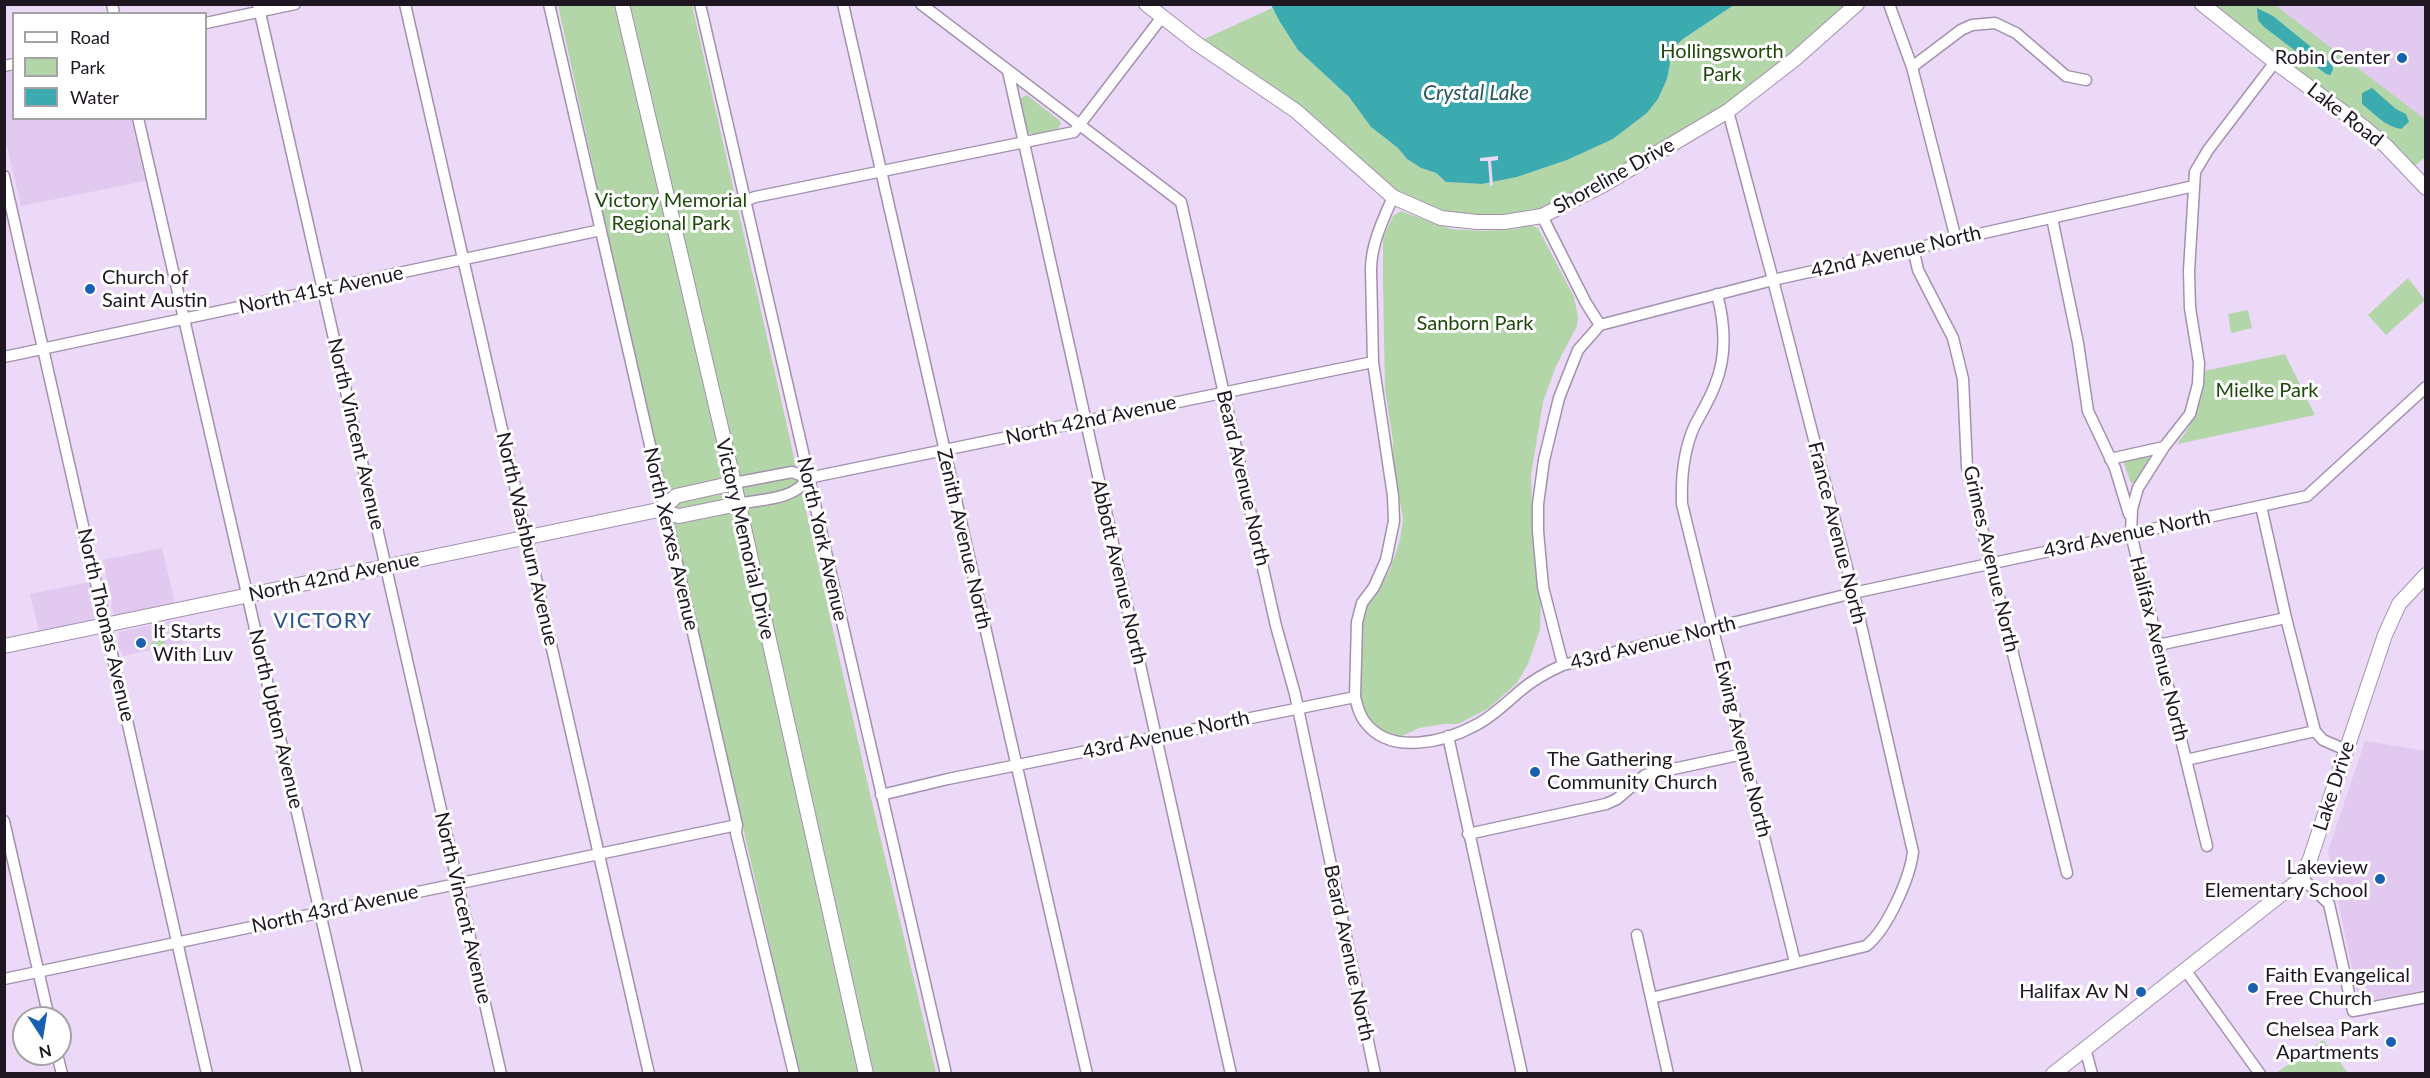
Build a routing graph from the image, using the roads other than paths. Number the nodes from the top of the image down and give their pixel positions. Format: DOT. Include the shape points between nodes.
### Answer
graph roads {
  1 [pos="295,4"];
  2 [pos="405,4"];
  3 [pos="549,4"];
  4 [pos="622,4"];
  5 [pos="700,4"];
  6 [pos="843,4"];
  7 [pos="921,4"];
  8 [pos="1146,4"];
  9 [pos="1857,4"];
  10 [pos="1889,4"];
  11 [pos="2202,4"];
  12 [pos="259,8"];
  13 [pos="1162,17"];
  14 [pos="207,23"];
  15 [pos="2275,62"];
  16 [pos="1912,67"];
  17 [pos="1008,71"];
  18 [pos="2086,80"];
  19 [pos="1728,111"];
  20 [pos="138,120"];
  21 [pos="1079,126"];
  22 [pos="1023,143"];
  23 [pos="880,173"];
  24 [pos="4,176"];
  25 [pos="2194,186"];
  26 [pos="2426,188"];
  27 [pos="1393,197"];
  28 [pos="745,201"];
  29 [pos="1542,216"];
  30 [pos="2052,218"];
  31 [pos="601,230"];
  32 [pos="1956,238"];
  33 [pos="1913,248"];
  34 [pos="463,260"];
  35 [pos="1773,280"];
  36 [pos="322,289"];
  37 [pos="1717,294"];
  38 [pos="182,319"];
  39 [pos="1600,326"];
  40 [pos="44,348"];
  41 [pos="4,357"];
  42 [pos="1373,362"];
  43 [pos="2426,387"];
  44 [pos="1224,393"];
  45 [pos="1084,421"];
  46 [pos="2164,447"];
  47 [pos="944,450"];
  48 [pos="2110,459"];
  49 [pos="808,478"];
  50 [pos="734,483"];
  51 [pos="738,504"];
  52 [pos="2261,506"];
  53 [pos="663,508"];
  54 [pos="2131,534"];
  55 [pos="526,537"];
  56 [pos="1990,563"];
  57 [pos="386,566"];
  58 [pos="2426,575"];
  59 [pos="1853,593"];
  60 [pos="248,595"];
  61 [pos="2286,618"];
  62 [pos="106,626"];
  63 [pos="1713,628"];
  64 [pos="2158,645"];
  65 [pos="4,646"];
  66 [pos="1563,665"];
  67 [pos="1355,697"];
  68 [pos="1298,708"];
  69 [pos="2315,731"];
  70 [pos="1448,736"];
  71 [pos="1156,738"];
  72 [pos="2346,750"];
  73 [pos="1743,754"];
  74 [pos="2186,760"];
  75 [pos="1016,766"];
  76 [pos="881,795"];
  77 [pos="4,821"];
  78 [pos="737,825"];
  79 [pos="1468,834"];
  80 [pos="2207,846"];
  81 [pos="599,854"];
  82 [pos="2067,873"];
  83 [pos="2302,878"];
  84 [pos="458,883"];
  85 [pos="320,912"];
  86 [pos="1637,935"];
  87 [pos="177,942"];
  88 [pos="1796,962"];
  89 [pos="2186,970"];
  90 [pos="39,971"];
  91 [pos="4,979"];
  92 [pos="2426,997"];
  93 [pos="1651,998"];
  94 [pos="46,1006"];
  95 [pos="2085,1048"];
  96 [pos="207,1074"];
  97 [pos="357,1074"];
  98 [pos="501,1074"];
  99 [pos="649,1074"];
  100 [pos="794,1074"];
  101 [pos="866,1074"];
  102 [pos="946,1074"];
  103 [pos="1087,1074"];
  104 [pos="1231,1074"];
  105 [pos="1375,1074"];
  106 [pos="1522,1074"];
  107 [pos="1668,1074"];
  108 [pos="2053,1074"];
  109 [pos="2092,1074"];
  110 [pos="2260,1074"];
  1 -- 12 [label="street"];
  2 -- 34 [label="street, North Washburn Avenue"];
  3 -- 31 [label="street, North Xerxes Avenue"];
  4 -- 50 [label="street, Victory Memorial Drive"];
  5 -- 28 [label="street, North York Avenue"];
  6 -- 23 [label="street, Zenith Avenue North"];
  7 -- 17 [label="street, Beard Avenue North"];
  8 -- 13 [label="street, Shoreline Drive"];
  9 -- 19 [label="street, Shoreline Drive" via="1795,60"];
  10 -- 16 [label="street"];
  11 -- 15 [label="street, Lake Road"];
  12 -- 14 [label="street"];
  12 -- 36 [label="street, North Vincent Avenue"];
  13 -- 21 [label="street"];
  13 -- 27 [label="street, Shoreline Drive" via="1296,111"];
  15 -- 25 [label="street, Halifax Avenue North" via="2208,150 2195,172"];
  15 -- 26 [label="street, Lake Road" via="2366,129"];
  16 -- 18 [label="street" via="1961,30 1983,22 2016,33 2066,76"];
  16 -- 32 [label="street"];
  17 -- 21 [label="street, Beard Avenue North"];
  17 -- 22 [label="street, Abbott Avenue North"];
  19 -- 29 [label="street, Shoreline Drive"];
  19 -- 35 [label="street, France Avenue North"];
  20 -- 38 [label="street, North Upton Avenue"];
  21 -- 22 [label="street" via="1074,132"];
  21 -- 44 [label="street, Beard Avenue North" via="1181,202"];
  22 -- 23 [label="street"];
  22 -- 45 [label="street, Abbott Avenue North"];
  23 -- 28 [label="street"];
  23 -- 47 [label="street, Zenith Avenue North"];
  24 -- 40 [label="street, North Thomas Avenue"];
  25 -- 30 [label="street, 42nd Avenue North"];
  25 -- 46 [label="street, Halifax Avenue North" via="2189,271 2198,384 2190,414"];
  27 -- 29 [label="street, Shoreline Drive" via="1454,221 1504,222"];
  27 -- 42 [label="street" via="1371,258"];
  28 -- 49 [label="street, North York Avenue"];
  29 -- 39 [label="street"];
  30 -- 32 [label="street, 42nd Avenue North"];
  30 -- 48 [label="street" via="2088,411"];
  31 -- 34 [label="street, North 41st Avenue"];
  31 -- 53 [label="street, North Xerxes Avenue"];
  32 -- 33 [label="street, 42nd Avenue North"];
  33 -- 35 [label="street, 42nd Avenue North"];
  33 -- 56 [label="street, Grimes Avenue North" via="1918,270 1953,338 1964,379 1967,467"];
  34 -- 36 [label="street, North 41st Avenue"];
  34 -- 55 [label="street, North Washburn Avenue"];
  35 -- 37 [label="street, 42nd Avenue North"];
  35 -- 59 [label="street, France Avenue North"];
  36 -- 38 [label="street, North 41st Avenue"];
  36 -- 57 [label="street, North Vincent Avenue"];
  37 -- 39 [label="street, 42nd Avenue North"];
  37 -- 63 [label="street, Ewing Avenue North" via="1722,314 1722,362 1693,429 1681,478 1687,529"];
  38 -- 40 [label="street, North 41st Avenue"];
  38 -- 60 [label="street, North Upton Avenue"];
  39 -- 66 [label="street" via="1578,350 1558,398 1538,504 1543,587"];
  40 -- 41 [label="street, North 41st Avenue"];
  40 -- 62 [label="street, North Thomas Avenue"];
  42 -- 44 [label="street, North 42nd Avenue"];
  42 -- 67 [label="street" via="1394,521 1386,560 1362,603 1357,622"];
  43 -- 52 [label="street, 43rd Avenue North" via="2307,496"];
  44 -- 45 [label="street, North 42nd Avenue"];
  44 -- 68 [label="street, Beard Avenue North"];
  45 -- 47 [label="street, North 42nd Avenue"];
  45 -- 71 [label="street, Abbott Avenue North"];
  46 -- 48 [label="street"];
  46 -- 54 [label="street, Halifax Avenue North" via="2138,488"];
  47 -- 49 [label="street, North 42nd Avenue"];
  47 -- 75 [label="street, Zenith Avenue North"];
  48 -- 54 [label="street" via="2123,488"];
  49 -- 50 [label="street, North 42nd Avenue" via="792,472"];
  49 -- 51 [label="street, North 42nd Avenue" via="792,494"];
  49 -- 76 [label="street, North York Avenue"];
  50 -- 51 [label="street, Victory Memorial Drive"];
  50 -- 53 [label="street, North 42nd Avenue" via="676,496"];
  51 -- 53 [label="street, North 42nd Avenue" via="678,516"];
  51 -- 101 [label="street, Victory Memorial Drive"];
  52 -- 54 [label="street, 43rd Avenue North"];
  52 -- 61 [label="street"];
  53 -- 55 [label="street, North 42nd Avenue"];
  53 -- 78 [label="street, North Xerxes Avenue"];
  54 -- 56 [label="street, 43rd Avenue North"];
  54 -- 64 [label="street, Halifax Avenue North"];
  55 -- 57 [label="street, North 42nd Avenue"];
  55 -- 81 [label="street, North Washburn Avenue"];
  56 -- 59 [label="street, 43rd Avenue North"];
  56 -- 82 [label="street, Grimes Avenue North"];
  57 -- 60 [label="street, North 42nd Avenue"];
  57 -- 84 [label="street, North Vincent Avenue"];
  58 -- 72 [label="street, Lake Drive" via="2399,604 2385,634"];
  59 -- 63 [label="street, 43rd Avenue North"];
  59 -- 88 [label="street, France Avenue North" via="1913,852 1912,867 1877,938 1866,946"];
  60 -- 62 [label="street, North 42nd Avenue"];
  60 -- 85 [label="street, North Upton Avenue"];
  61 -- 64 [label="street"];
  61 -- 69 [label="street"];
  62 -- 65 [label="street, North 42nd Avenue"];
  62 -- 87 [label="street, North Thomas Avenue"];
  63 -- 66 [label="street, 43rd Avenue North"];
  63 -- 73 [label="street, Ewing Avenue North"];
  64 -- 74 [label="street, Halifax Avenue North"];
  66 -- 70 [label="street, 43rd Avenue North" via="1543,674 1476,725"];
  67 -- 68 [label="street, 43rd Avenue North"];
  67 -- 70 [label="street, 43rd Avenue North" via="1366,724 1391,740 1413,744"];
  68 -- 71 [label="street, 43rd Avenue North"];
  68 -- 105 [label="street, Beard Avenue North"];
  69 -- 72 [label="street" via="2323,740"];
  69 -- 74 [label="street"];
  70 -- 79 [label="street"];
  71 -- 75 [label="street, 43rd Avenue North"];
  71 -- 104 [label="street, Abbott Avenue North"];
  72 -- 83 [label="street, Lake Drive"];
  73 -- 79 [label="street" via="1645,775 1606,804"];
  73 -- 88 [label="street, Ewing Avenue North"];
  74 -- 80 [label="street, Halifax Avenue North"];
  75 -- 76 [label="street, 43rd Avenue North"];
  75 -- 103 [label="street, Zenith Avenue North"];
  76 -- 102 [label="street, North York Avenue"];
  77 -- 90 [label="street"];
  78 -- 81 [label="street, North 43rd Avenue"];
  78 -- 100 [label="street, North Xerxes Avenue"];
  79 -- 106 [label="street"];
  81 -- 84 [label="street, North 43rd Avenue"];
  81 -- 99 [label="street, North Washburn Avenue"];
  83 -- 89 [label="street"];
  83 -- 92 [label="street" via="2329,904 2353,1011"];
  84 -- 85 [label="street, North 43rd Avenue"];
  84 -- 98 [label="street, North Vincent Avenue"];
  85 -- 87 [label="street, North 43rd Avenue"];
  85 -- 97 [label="street, North Upton Avenue"];
  86 -- 93 [label="street"];
  87 -- 90 [label="street, North 43rd Avenue"];
  87 -- 96 [label="street, North Thomas Avenue"];
  88 -- 93 [label="street"];
  89 -- 95 [label="street"];
  89 -- 110 [label="street"];
  90 -- 91 [label="street, North 43rd Avenue"];
  90 -- 94 [label="street"];
  93 -- 107 [label="street"];
  95 -- 108 [label="street"];
  95 -- 109 [label="street"];
}
